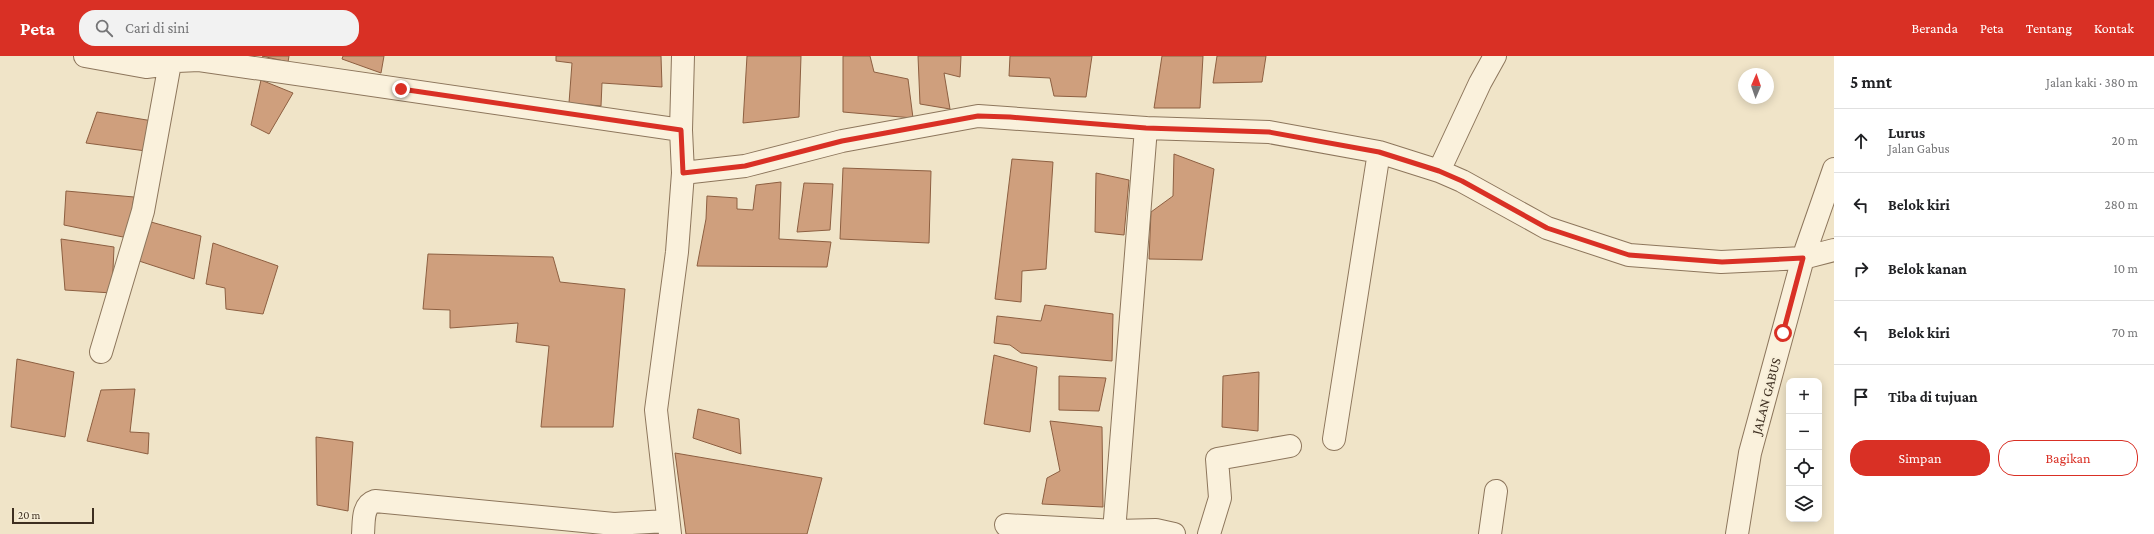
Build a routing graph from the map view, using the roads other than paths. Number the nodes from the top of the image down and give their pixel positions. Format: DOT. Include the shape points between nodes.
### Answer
graph roads {
  1 [pos="85,56"];
  2 [pos="683,56"];
  3 [pos="1495,56"];
  4 [pos="170,62"];
  5 [pos="1146,128"];
  6 [pos="681,130"];
  7 [pos="1379,152"];
  8 [pos="1834,169"];
  9 [pos="1439,171"];
  10 [pos="683,173"];
  11 [pos="1834,250"];
  12 [pos="1803,258"];
  13 [pos="101,352"];
  14 [pos="1334,439"];
  15 [pos="1290,446"];
  16 [pos="1496,491"];
  17 [pos="1006,525"];
  18 [pos="669,528"];
  19 [pos="1116,531"];
  20 [pos="363,534"];
  21 [pos="1174,534"];
  22 [pos="1210,534"];
  23 [pos="1490,534"];
  24 [pos="1737,534"];
  1 -- 4 [label="street" via="146,67"];
  2 -- 6 [label="street"];
  3 -- 9 [label="street"];
  4 -- 6 [label="street" via="199,60"];
  4 -- 13 [label="street" via="143,211"];
  5 -- 7 [label="street" via="1269,132"];
  5 -- 10 [label="street" via="978,116 842,141 745,166"];
  5 -- 19 [label="street"];
  6 -- 10 [label="street"];
  7 -- 9 [label="street"];
  7 -- 14 [label="street"];
  8 -- 12 [label="street, JALAN GABUS"];
  9 -- 12 [label="street" via="1547,228 1629,255 1722,262"];
  10 -- 18 [label="street" via="677,252 656,410"];
  11 -- 12 [label="street"];
  12 -- 24 [label="street, JALAN GABUS" via="1750,453"];
  15 -- 22 [label="street" via="1217,459 1220,498"];
  16 -- 23 [label="street"];
  17 -- 19 [label="street"];
  18 -- 20 [label="street" via="375,501 367,506"];
  19 -- 21 [label="street" via="1156,530"];
}
